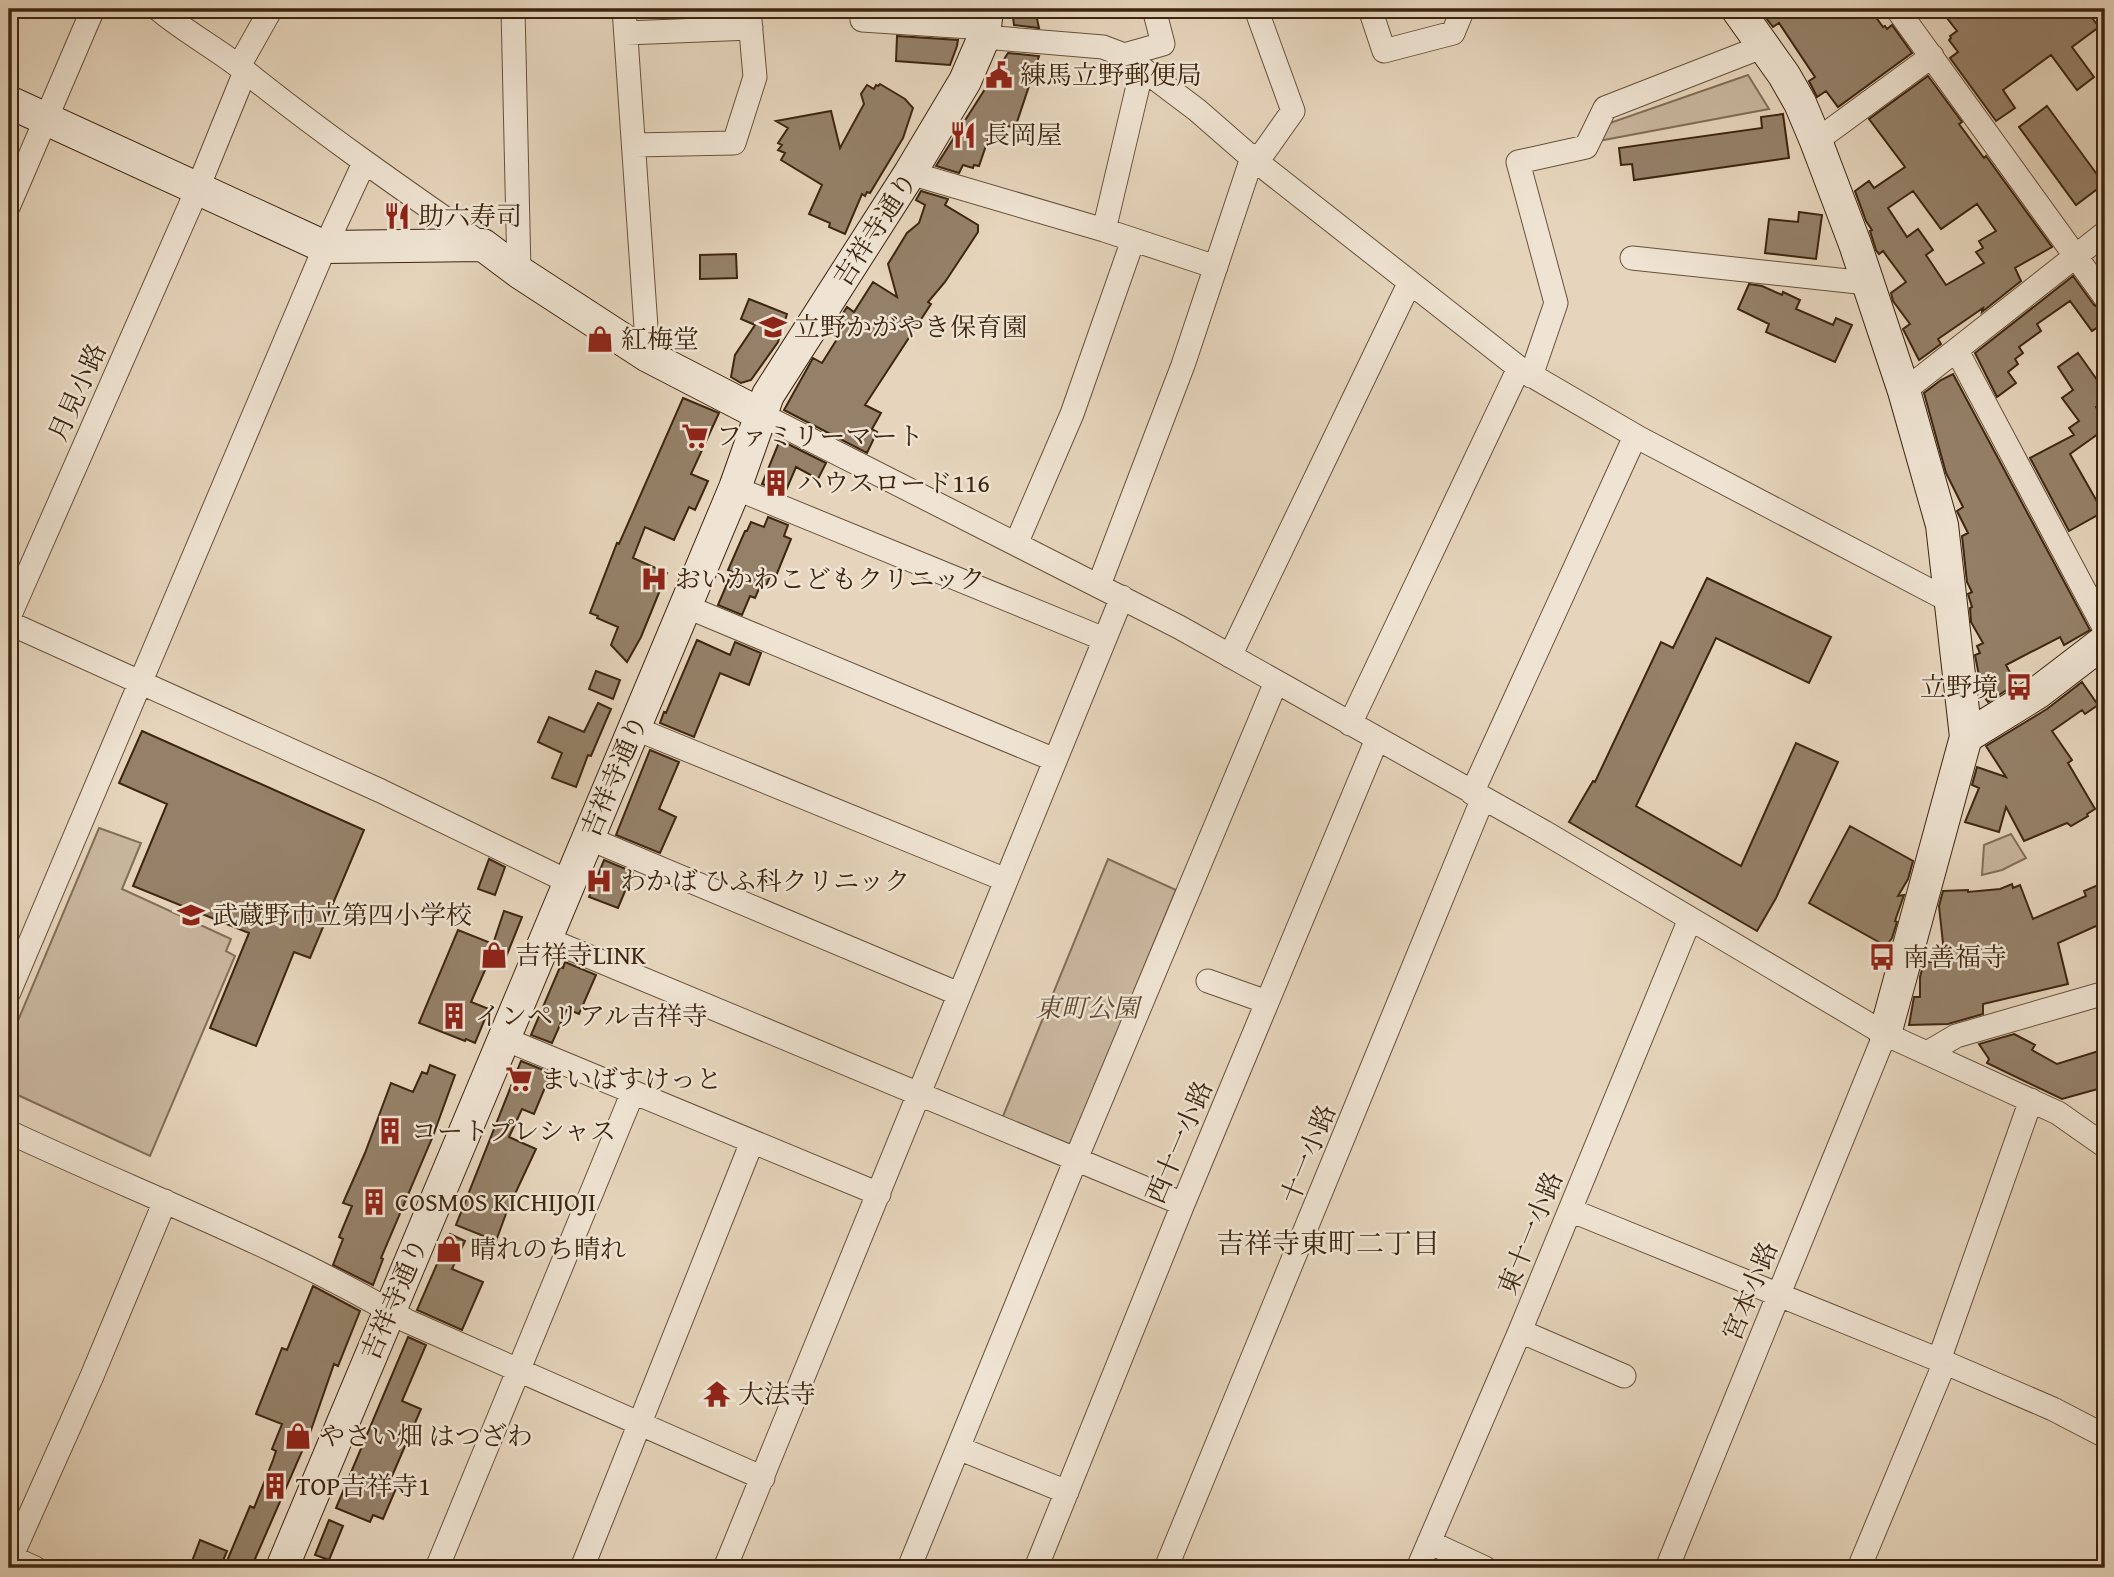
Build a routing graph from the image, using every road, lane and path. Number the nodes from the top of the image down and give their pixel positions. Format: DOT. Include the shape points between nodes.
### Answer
graph roads {
  1 [pos="93,9"];
  2 [pos="158,9"];
  3 [pos="271,9"];
  4 [pos="513,9"];
  5 [pos="624,9"];
  6 [pos="862,9"];
  7 [pos="1154,9"];
  8 [pos="1256,9"];
  9 [pos="1370,9"];
  10 [pos="1463,9"];
  11 [pos="1737,9"];
  12 [pos="1897,9"];
  13 [pos="750,18"];
  14 [pos="985,25"];
  15 [pos="625,33"];
  16 [pos="1764,46"];
  17 [pos="1932,56"];
  18 [pos="1133,62"];
  19 [pos="242,69"];
  20 [pos="9,102"];
  21 [pos="46,119"];
  22 [pos="1816,141"];
  23 [pos="634,145"];
  24 [pos="1252,158"];
  25 [pos="364,163"];
  26 [pos="911,173"];
  27 [pos="197,190"];
  28 [pos="9,205"];
  29 [pos="1104,230"];
  30 [pos="2105,233"];
  31 [pos="1133,240"];
  32 [pos="483,245"];
  33 [pos="325,247"];
  34 [pos="2076,257"];
  35 [pos="1632,258"];
  36 [pos="1216,267"];
  37 [pos="519,272"];
  38 [pos="1867,283"];
  39 [pos="1409,284"];
  40 [pos="2105,297"];
  41 [pos="1957,351"];
  42 [pos="648,356"];
  43 [pos="1525,372"];
  44 [pos="1903,391"];
  45 [pos="760,414"];
  46 [pos="1639,438"];
  47 [pos="735,488"];
  48 [pos="1016,544"];
  49 [pos="1099,585"];
  50 [pos="1122,597"];
  51 [pos="1950,601"];
  52 [pos="685,607"];
  53 [pos="9,617"];
  54 [pos="9,623"];
  55 [pos="2105,629"];
  56 [pos="1104,639"];
  57 [pos="2105,641"];
  58 [pos="1230,656"];
  59 [pos="1276,682"];
  60 [pos="140,683"];
  61 [pos="1350,724"];
  62 [pos="634,727"];
  63 [pos="1966,737"];
  64 [pos="1377,739"];
  65 [pos="1055,760"];
  66 [pos="1478,796"];
  67 [pos="587,838"];
  68 [pos="1006,880"];
  69 [pos="569,882"];
  70 [pos="1690,919"];
  71 [pos="547,939"];
  72 [pos="1208,981"];
  73 [pos="9,992"];
  74 [pos="2105,993"];
  75 [pos="959,994"];
  76 [pos="1267,1002"];
  77 [pos="1885,1034"];
  78 [pos="505,1039"];
  79 [pos="1927,1053"];
  80 [pos="633,1092"];
  81 [pos="918,1093"];
  82 [pos="2031,1100"];
  83 [pos="9,1132"];
  84 [pos="752,1142"];
  85 [pos="2105,1146"];
  86 [pos="1076,1159"];
  87 [pos="879,1194"];
  88 [pos="165,1201"];
  89 [pos="1183,1204"];
  90 [pos="1570,1210"];
  91 [pos="1778,1296"];
  92 [pos="389,1310"];
  93 [pos="1520,1331"];
  94 [pos="1942,1361"];
  95 [pos="519,1369"];
  96 [pos="1624,1376"];
  97 [pos="640,1423"];
  98 [pos="2105,1436"];
  99 [pos="958,1448"];
  100 [pos="763,1478"];
  101 [pos="1067,1492"];
  102 [pos="1429,1542"];
  103 [pos="9,1558"];
  104 [pos="35,1568"];
  105 [pos="282,1568"];
  106 [pos="437,1568"];
  107 [pos="582,1568"];
  108 [pos="725,1568"];
  109 [pos="909,1568"];
  110 [pos="1036,1568"];
  111 [pos="1166,1568"];
  112 [pos="1418,1568"];
  113 [pos="1485,1568"];
  114 [pos="1667,1568"];
  115 [pos="1859,1568"];
  1 -- 21 [label="street"];
  2 -- 19 [label="street"];
  3 -- 19 [label="street, 月見小路"];
  4 -- 37 [label="street"];
  5 -- 15 [label="street"];
  6 -- 14 [label="street" via="862,20"];
  7 -- 18 [label="street" via="1163,44"];
  8 -- 24 [label="street" via="1293,111 1264,152"];
  9 -- 10 [label="street" via="1384,51 1453,33"];
  11 -- 16 [label="street"];
  12 -- 17 [label="street"];
  13 -- 15 [label="street"];
  13 -- 23 [label="street" via="755,77 734,143"];
  14 -- 18 [label="street" via="1103,47"];
  14 -- 26 [label="street, 吉祥寺通り" via="965,81"];
  15 -- 23 [label="street"];
  16 -- 22 [label="street" via="1800,103"];
  16 -- 43 [label="street" via="1605,108 1586,147 1518,162 1556,303"];
  17 -- 22 [label="street"];
  17 -- 34 [label="street"];
  18 -- 24 [label="street"];
  18 -- 29 [label="street"];
  19 -- 25 [label="street"];
  19 -- 27 [label="street, 月見小路"];
  20 -- 21 [label="street"];
  21 -- 27 [label="street"];
  21 -- 28 [label="street"];
  22 -- 38 [label="street"];
  23 -- 42 [label="street"];
  24 -- 36 [label="street"];
  24 -- 39 [label="street"];
  25 -- 32 [label="street"];
  25 -- 33 [label="street"];
  26 -- 29 [label="street"];
  26 -- 45 [label="street, 吉祥寺通り"];
  27 -- 33 [label="street"];
  27 -- 53 [label="street, 月見小路"];
  29 -- 31 [label="street"];
  30 -- 34 [label="street"];
  31 -- 36 [label="street"];
  31 -- 48 [label="street" via="1072,414"];
  32 -- 33 [label="street"];
  32 -- 37 [label="street"];
  33 -- 60 [label="street"];
  34 -- 40 [label="street"];
  34 -- 41 [label="street"];
  35 -- 38 [label="street"];
  36 -- 49 [label="street"];
  37 -- 42 [label="street"];
  38 -- 44 [label="street"];
  39 -- 43 [label="street"];
  39 -- 58 [label="street"];
  41 -- 44 [label="street"];
  41 -- 55 [label="street"];
  42 -- 45 [label="street"];
  43 -- 46 [label="street"];
  43 -- 61 [label="street"];
  44 -- 51 [label="street" via="1942,525"];
  45 -- 47 [label="street, 吉祥寺通り"];
  45 -- 48 [label="street"];
  46 -- 51 [label="street"];
  46 -- 66 [label="street, 十一小路" via="1632,443"];
  47 -- 52 [label="street, 吉祥寺通り"];
  47 -- 56 [label="street"];
  48 -- 49 [label="street"];
  49 -- 50 [label="street"];
  50 -- 56 [label="street"];
  50 -- 58 [label="street"];
  51 -- 63 [label="street"];
  52 -- 62 [label="street, 吉祥寺通り"];
  52 -- 65 [label="street"];
  54 -- 60 [label="street"];
  56 -- 65 [label="street"];
  57 -- 63 [label="street" via="2038,693"];
  58 -- 59 [label="street"];
  59 -- 61 [label="street"];
  59 -- 86 [label="street"];
  60 -- 69 [label="street"];
  60 -- 73 [label="street"];
  61 -- 64 [label="street"];
  62 -- 67 [label="street, 吉祥寺通り"];
  62 -- 68 [label="street"];
  63 -- 77 [label="street"];
  64 -- 66 [label="street"];
  64 -- 76 [label="street, 西十一小路"];
  65 -- 68 [label="street"];
  66 -- 70 [label="street"];
  66 -- 111 [label="street, 十一小路"];
  67 -- 69 [label="street, 吉祥寺通り"];
  67 -- 75 [label="street"];
  68 -- 75 [label="street"];
  69 -- 71 [label="street, 吉祥寺通り"];
  70 -- 77 [label="street"];
  70 -- 90 [label="street, 東十一小路"];
  71 -- 78 [label="street, 吉祥寺通り"];
  71 -- 81 [label="street"];
  72 -- 76 [label="street"];
  74 -- 79 [label="street" via="1956,1036"];
  75 -- 81 [label="street"];
  76 -- 89 [label="street, 西十一小路"];
  77 -- 79 [label="street"];
  77 -- 91 [label="street, 宮本小路"];
  78 -- 80 [label="street"];
  78 -- 92 [label="street, 吉祥寺通り"];
  79 -- 82 [label="street"];
  80 -- 84 [label="street"];
  80 -- 95 [label="street"];
  81 -- 86 [label="street"];
  81 -- 87 [label="street"];
  82 -- 85 [label="street"];
  82 -- 94 [label="street"];
  83 -- 88 [label="street"];
  84 -- 87 [label="street"];
  84 -- 97 [label="street"];
  86 -- 89 [label="street"];
  86 -- 99 [label="street"];
  87 -- 100 [label="street"];
  88 -- 92 [label="street"];
  88 -- 103 [label="street"];
  89 -- 101 [label="street, 西十一小路"];
  90 -- 91 [label="street"];
  90 -- 93 [label="street, 東十一小路"];
  91 -- 94 [label="street"];
  91 -- 114 [label="street, 宮本小路"];
  92 -- 95 [label="street"];
  92 -- 105 [label="street, 吉祥寺通り"];
  93 -- 96 [label="street"];
  93 -- 102 [label="street, 東十一小路"];
  94 -- 98 [label="street"];
  94 -- 115 [label="street"];
  95 -- 97 [label="street"];
  95 -- 106 [label="street"];
  97 -- 100 [label="street"];
  97 -- 107 [label="street"];
  99 -- 101 [label="street"];
  99 -- 109 [label="street"];
  100 -- 108 [label="street"];
  101 -- 110 [label="street, 西十一小路"];
  102 -- 112 [label="street, 東十一小路"];
  102 -- 113 [label="street"];
  103 -- 104 [label="street"];
}
